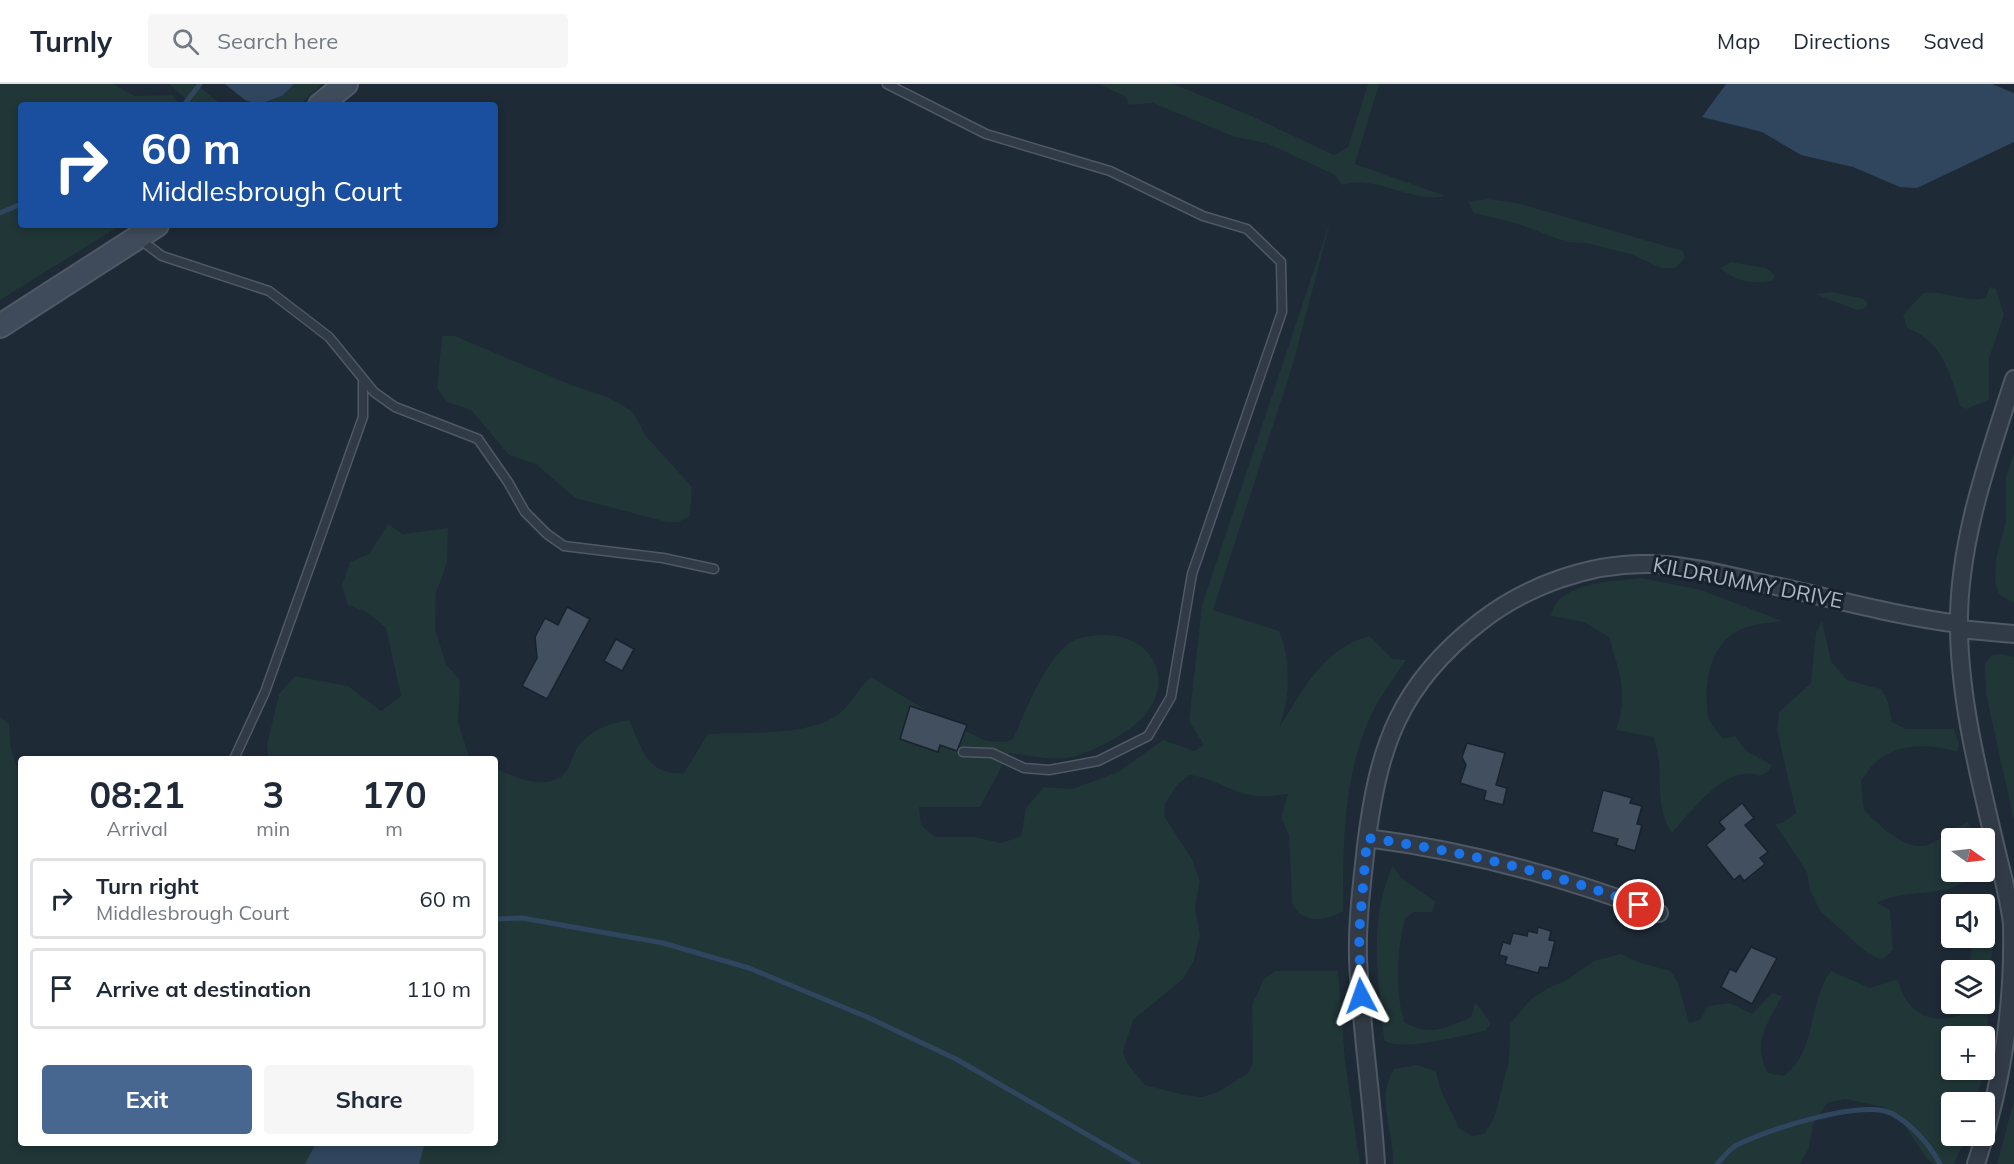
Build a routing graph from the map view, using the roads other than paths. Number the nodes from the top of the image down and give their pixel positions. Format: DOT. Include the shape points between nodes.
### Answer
graph roads {
  1 [pos="346,84"];
  2 [pos="887,84"];
  3 [pos="324,102"];
  4 [pos="153,228"];
  5 [pos="138,238"];
  6 [pos="0,326"];
  7 [pos="2014,379"];
  8 [pos="363,380"];
  9 [pos="714,569"];
  10 [pos="1959,626"];
  11 [pos="2014,634"];
  12 [pos="963,752"];
  13 [pos="235,756"];
  14 [pos="1367,838"];
  15 [pos="1659,913"];
  16 [pos="1376,1164"];
  17 [pos="1976,1164"];
  1 -- 3 [label="street"];
  2 -- 12 [label="lane" via="986,134 1110,171 1203,216 1248,229 1281,262 1282,312 1192,574 1171,697 1148,736 1098,761 1049,771 1024,768 992,753"];
  4 -- 5 [label="street"];
  5 -- 6 [label="street"];
  5 -- 8 [label="lane" via="162,256 269,291 329,338"];
  7 -- 10 [label="street" via="1972,525"];
  8 -- 9 [label="lane" via="395,407 478,439 525,512 564,546 663,558"];
  8 -- 13 [label="lane" via="363,417 265,692"];
  10 -- 11 [label="street, KILDRUMMY DRIVE"];
  10 -- 14 [label="street, KILDRUMMY DRIVE" via="1721,574 1651,564 1598,569 1541,586 1510,600 1482,620 1454,643 1419,682 1386,743"];
  10 -- 17 [label="street" via="1968,714 2012,922 2013,953 2009,1041 1995,1107"];
  14 -- 15 [label="street" via="1518,866"];
  14 -- 16 [label="street, KILDRUMMY DRIVE" via="1358,956"];
}
